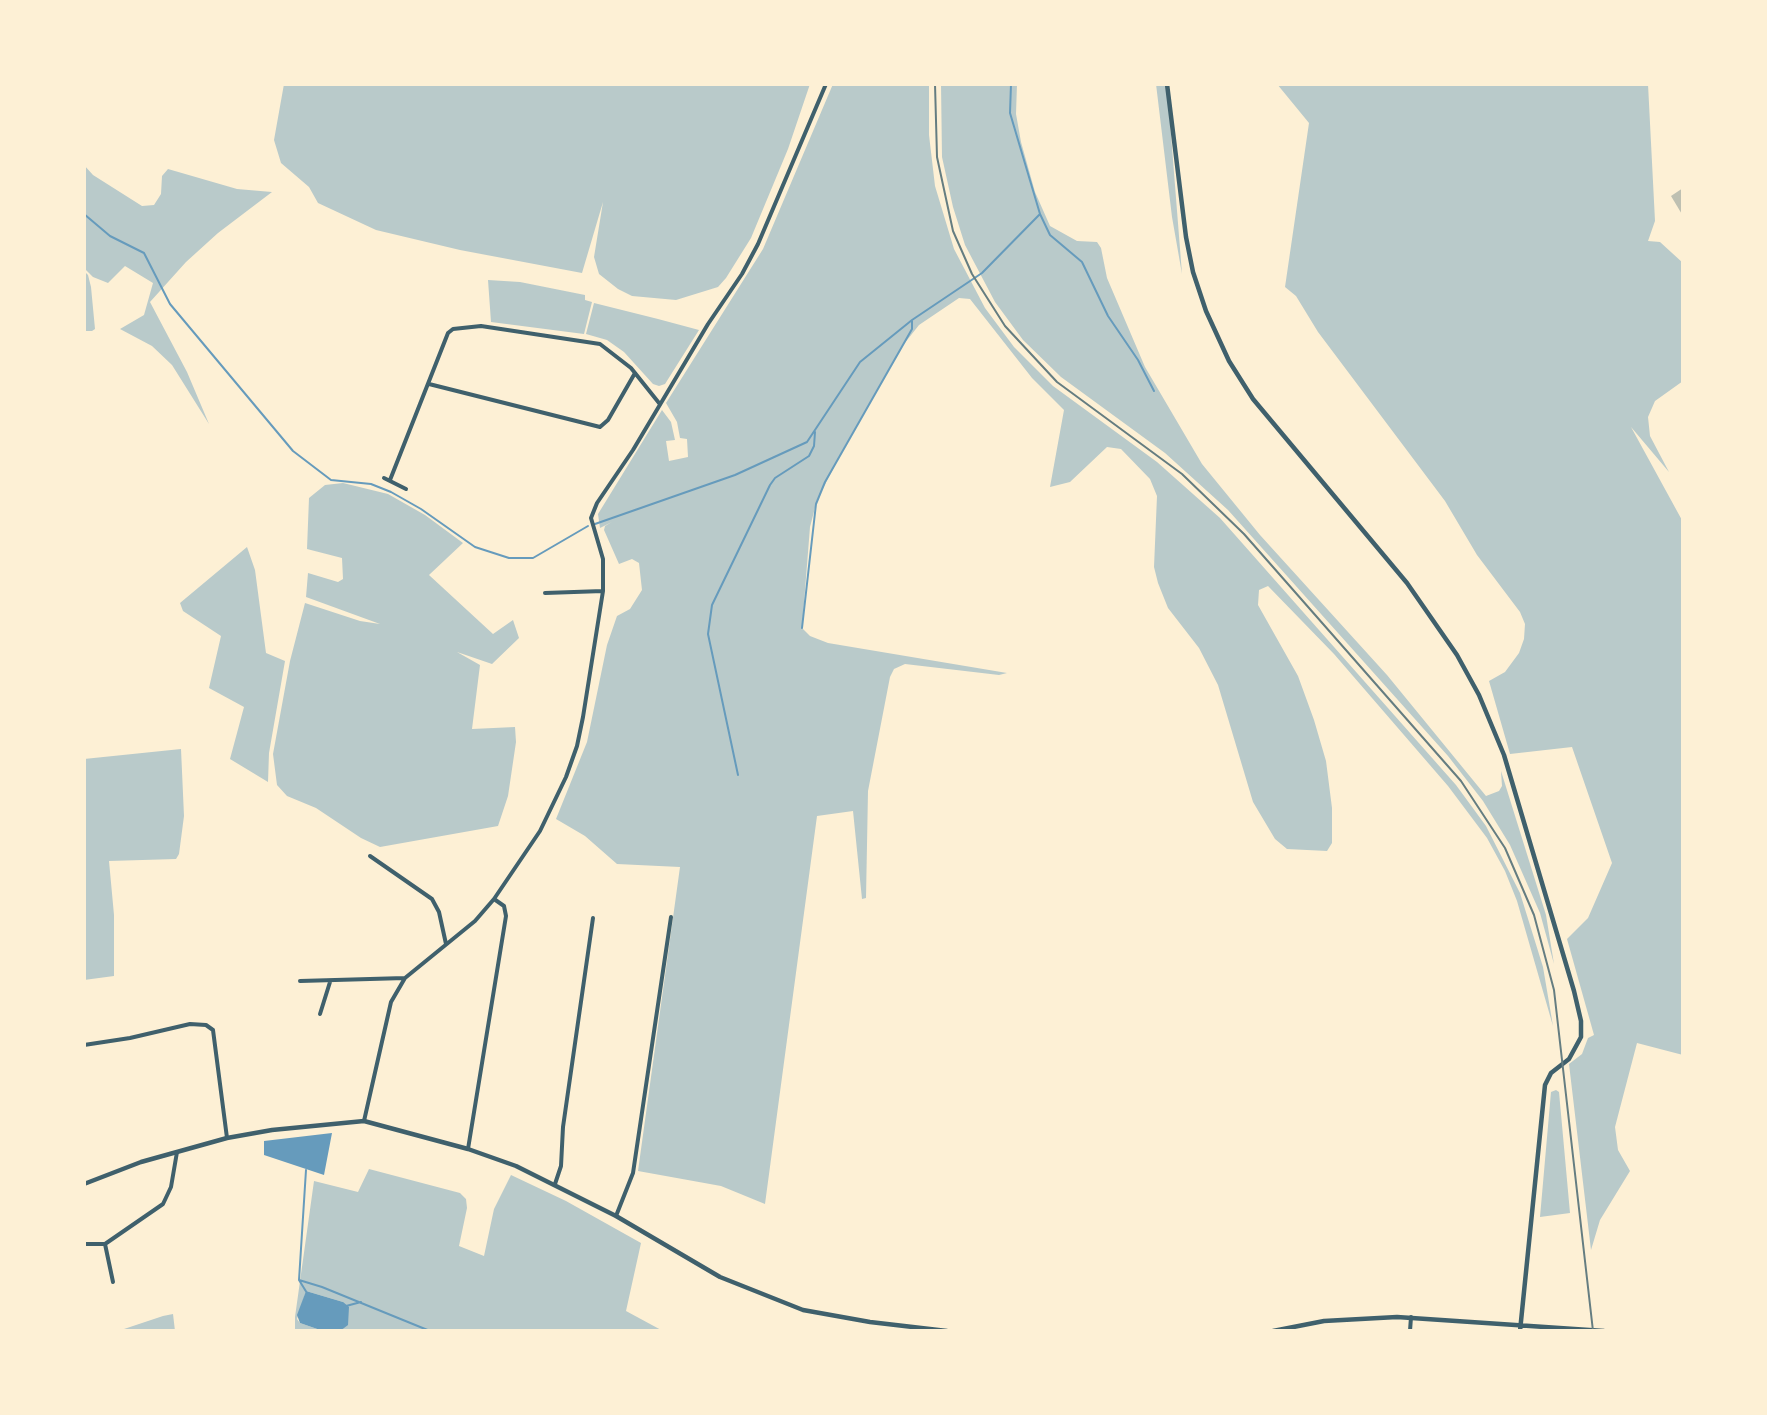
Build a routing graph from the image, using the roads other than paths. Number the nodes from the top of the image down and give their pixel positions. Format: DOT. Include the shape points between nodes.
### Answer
graph roads {
  1 [pos="826,84"];
  2 [pos="1167,84"];
  3 [pos="635,373"];
  4 [pos="429,384"];
  5 [pos="659,403"];
  6 [pos="384,478"];
  7 [pos="390,480"];
  8 [pos="406,489"];
  9 [pos="603,591"];
  10 [pos="545,593"];
  11 [pos="369,856"];
  12 [pos="494,899"];
  13 [pos="671,917"];
  14 [pos="593,918"];
  15 [pos="446,944"];
  16 [pos="405,978"];
  17 [pos="300,981"];
  18 [pos="330,982"];
  19 [pos="320,1014"];
  20 [pos="84,1045"];
  21 [pos="364,1121"];
  22 [pos="227,1138"];
  23 [pos="468,1149"];
  24 [pos="177,1152"];
  25 [pos="84,1184"];
  26 [pos="555,1184"];
  27 [pos="616,1216"];
  28 [pos="84,1244"];
  29 [pos="105,1244"];
  30 [pos="113,1282"];
  31 [pos="1411,1317"];
  32 [pos="1520,1323"];
  33 [pos="947,1331"];
  34 [pos="1273,1331"];
  35 [pos="1410,1331"];
  36 [pos="1520,1331"];
  37 [pos="1604,1331"];
  1 -- 5 [label="street" via="759,244"];
  2 -- 32 [label="street" via="1193,272 1229,361 1253,399 1435,621 1479,695 1504,755 1545,889 1581,1021 1578,1046 1547,1078"];
  3 -- 4 [label="street" via="600,427"];
  3 -- 4 [label="street" via="600,344 509,329 463,326 448,333"];
  3 -- 5 [label="street"];
  4 -- 7 [label="street"];
  5 -- 9 [label="street" via="591,518 603,559"];
  6 -- 7 [label="street"];
  7 -- 8 [label="street"];
  9 -- 10 [label="street"];
  9 -- 12 [label="street" via="577,746 540,831"];
  11 -- 15 [label="street" via="432,899 440,912"];
  12 -- 15 [label="street" via="475,921"];
  12 -- 23 [label="street" via="504,906 506,916"];
  13 -- 27 [label="street" via="633,1173"];
  14 -- 26 [label="street" via="563,1127 561,1166"];
  15 -- 16 [label="street"];
  16 -- 18 [label="street"];
  16 -- 21 [label="street" via="391,1002"];
  17 -- 18 [label="street"];
  18 -- 19 [label="street"];
  20 -- 22 [label="street" via="206,1024 213,1030"];
  21 -- 22 [label="street"];
  21 -- 23 [label="street"];
  22 -- 24 [label="street"];
  23 -- 26 [label="street"];
  24 -- 25 [label="street"];
  24 -- 29 [label="street" via="171,1187 163,1204"];
  26 -- 27 [label="street"];
  27 -- 33 [label="street" via="720,1277 803,1310"];
  28 -- 29 [label="street"];
  29 -- 30 [label="street"];
  31 -- 32 [label="street"];
  31 -- 34 [label="street" via="1324,1321"];
  31 -- 35 [label="street"];
  32 -- 36 [label="street"];
  32 -- 37 [label="street"];
}
